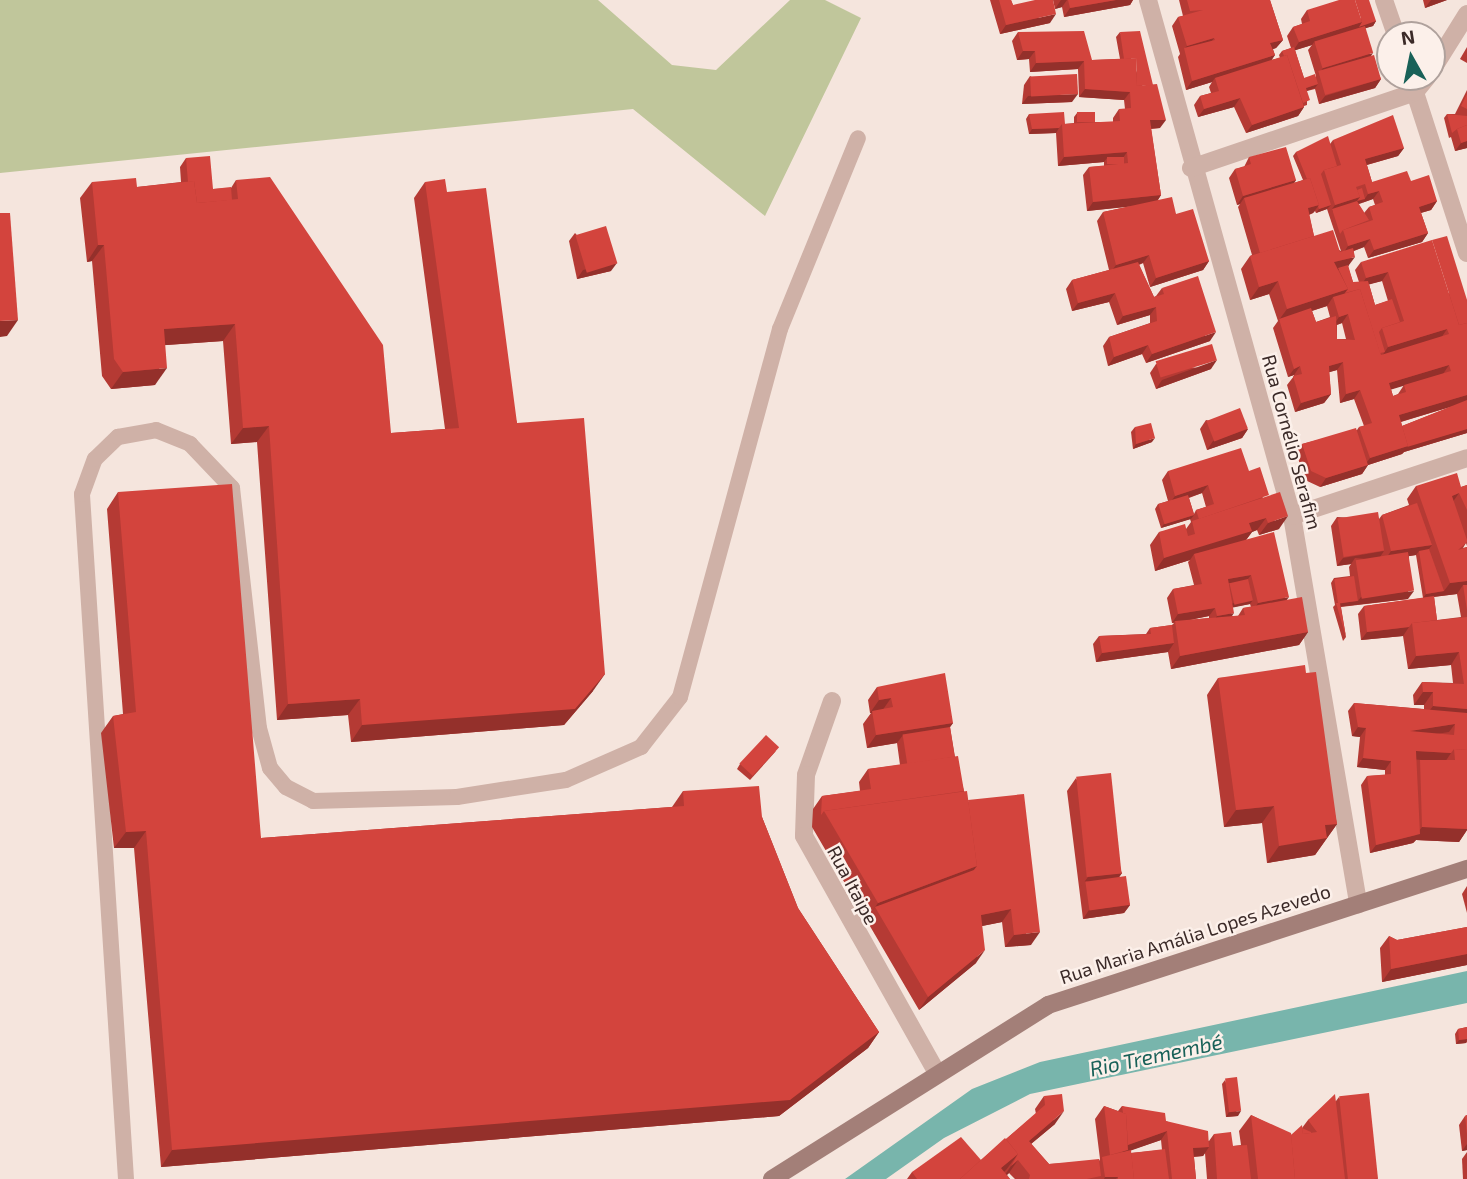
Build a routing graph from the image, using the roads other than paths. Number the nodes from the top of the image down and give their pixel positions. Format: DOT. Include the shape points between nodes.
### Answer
graph roads {
  1 [pos="1148,0"];
  2 [pos="1384,0"];
  3 [pos="1467,14"];
  4 [pos="1391,21"];
  5 [pos="1446,48"];
  6 [pos="1397,91"];
  7 [pos="1415,91"];
  8 [pos="858,138"];
  9 [pos="1191,168"];
  10 [pos="1467,253"];
  11 [pos="1467,458"];
  12 [pos="1292,516"];
  13 [pos="832,701"];
  14 [pos="1467,869"];
  15 [pos="1358,904"];
  16 [pos="937,1073"];
  17 [pos="126,1179"];
  18 [pos="772,1179"];
  1 -- 9 [label="street, Rua Cornélio Serafim"];
  2 -- 4 [label="street"];
  3 -- 5 [label="street"];
  6 -- 9 [label="street"];
  7 -- 10 [label="street"];
  8 -- 17 [label="lane" via="780,329 680,697 641,747 566,780 457,797 313,801 286,786 270,768 259,728 232,488 190,444 156,430 118,438 94,459 82,494"];
  9 -- 12 [label="street, Rua Cornélio Serafim"];
  11 -- 12 [label="street"];
  12 -- 15 [label="street, Rua Cornélio Serafim"];
  13 -- 16 [label="street, Rua Itaipe" via="806,775 804,836"];
  14 -- 15 [label="main road, Rua Maria Amália Lopes Azevedo"];
  15 -- 16 [label="main road, Rua Maria Amália Lopes Azevedo" via="1078,993"];
  16 -- 18 [label="main road, Rua Maria Amália Lopes Azevedo"];
}
